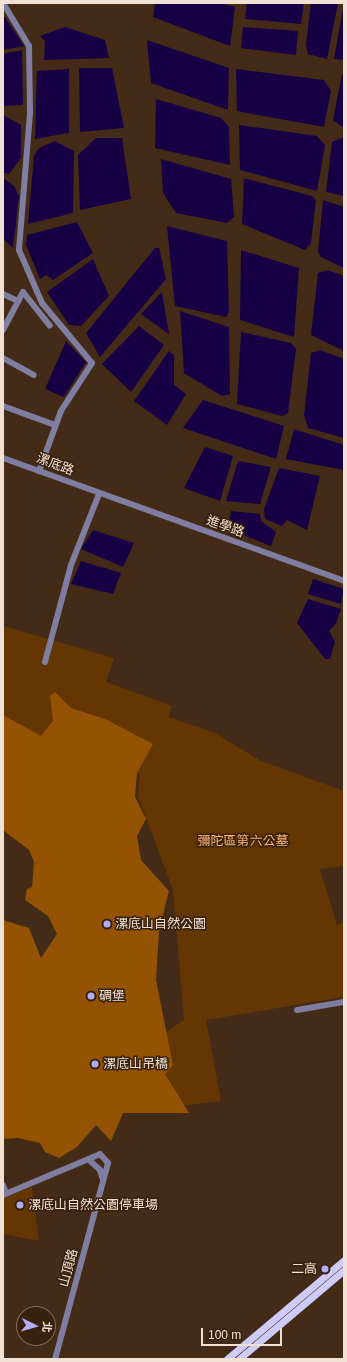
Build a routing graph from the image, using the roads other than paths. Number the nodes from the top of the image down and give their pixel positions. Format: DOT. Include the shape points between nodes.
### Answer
graph roads {
  1 [pos="3,3"];
  2 [pos="3,294"];
  3 [pos="18,301"];
  4 [pos="50,326"];
  5 [pos="3,330"];
  6 [pos="3,358"];
  7 [pos="34,374"];
  8 [pos="3,406"];
  9 [pos="55,425"];
  10 [pos="3,458"];
  11 [pos="39,471"];
  12 [pos="99,494"];
  13 [pos="344,581"];
  14 [pos="45,662"];
  15 [pos="344,1002"];
  16 [pos="297,1010"];
  17 [pos="89,1160"];
  18 [pos="103,1182"];
  19 [pos="3,1185"];
  20 [pos="5,1194"];
  21 [pos="344,1260"];
  22 [pos="344,1270"];
  23 [pos="55,1359"];
  24 [pos="227,1359"];
  25 [pos="239,1359"];
  1 -- 9 [label="street" via="26,37 29,52 30,113 19,250 42,303 92,363"];
  2 -- 3 [label="street"];
  3 -- 4 [label="street" via="22,292"];
  3 -- 5 [label="street"];
  6 -- 7 [label="street"];
  8 -- 9 [label="street"];
  9 -- 11 [label="street"];
  10 -- 11 [label="street, 漯底路"];
  11 -- 12 [label="street, 漯底路"];
  12 -- 13 [label="street, 進學路"];
  12 -- 14 [label="street" via="71,566"];
  15 -- 16 [label="street"];
  17 -- 18 [label="street" via="100,1170"];
  17 -- 18 [label="street, 山頂路" via="100,1154 106,1160"];
  17 -- 20 [label="street"];
  18 -- 23 [label="street, 山頂路"];
  19 -- 20 [label="street"];
  21 -- 24 [label="main road"];
  22 -- 25 [label="main road"];
}
